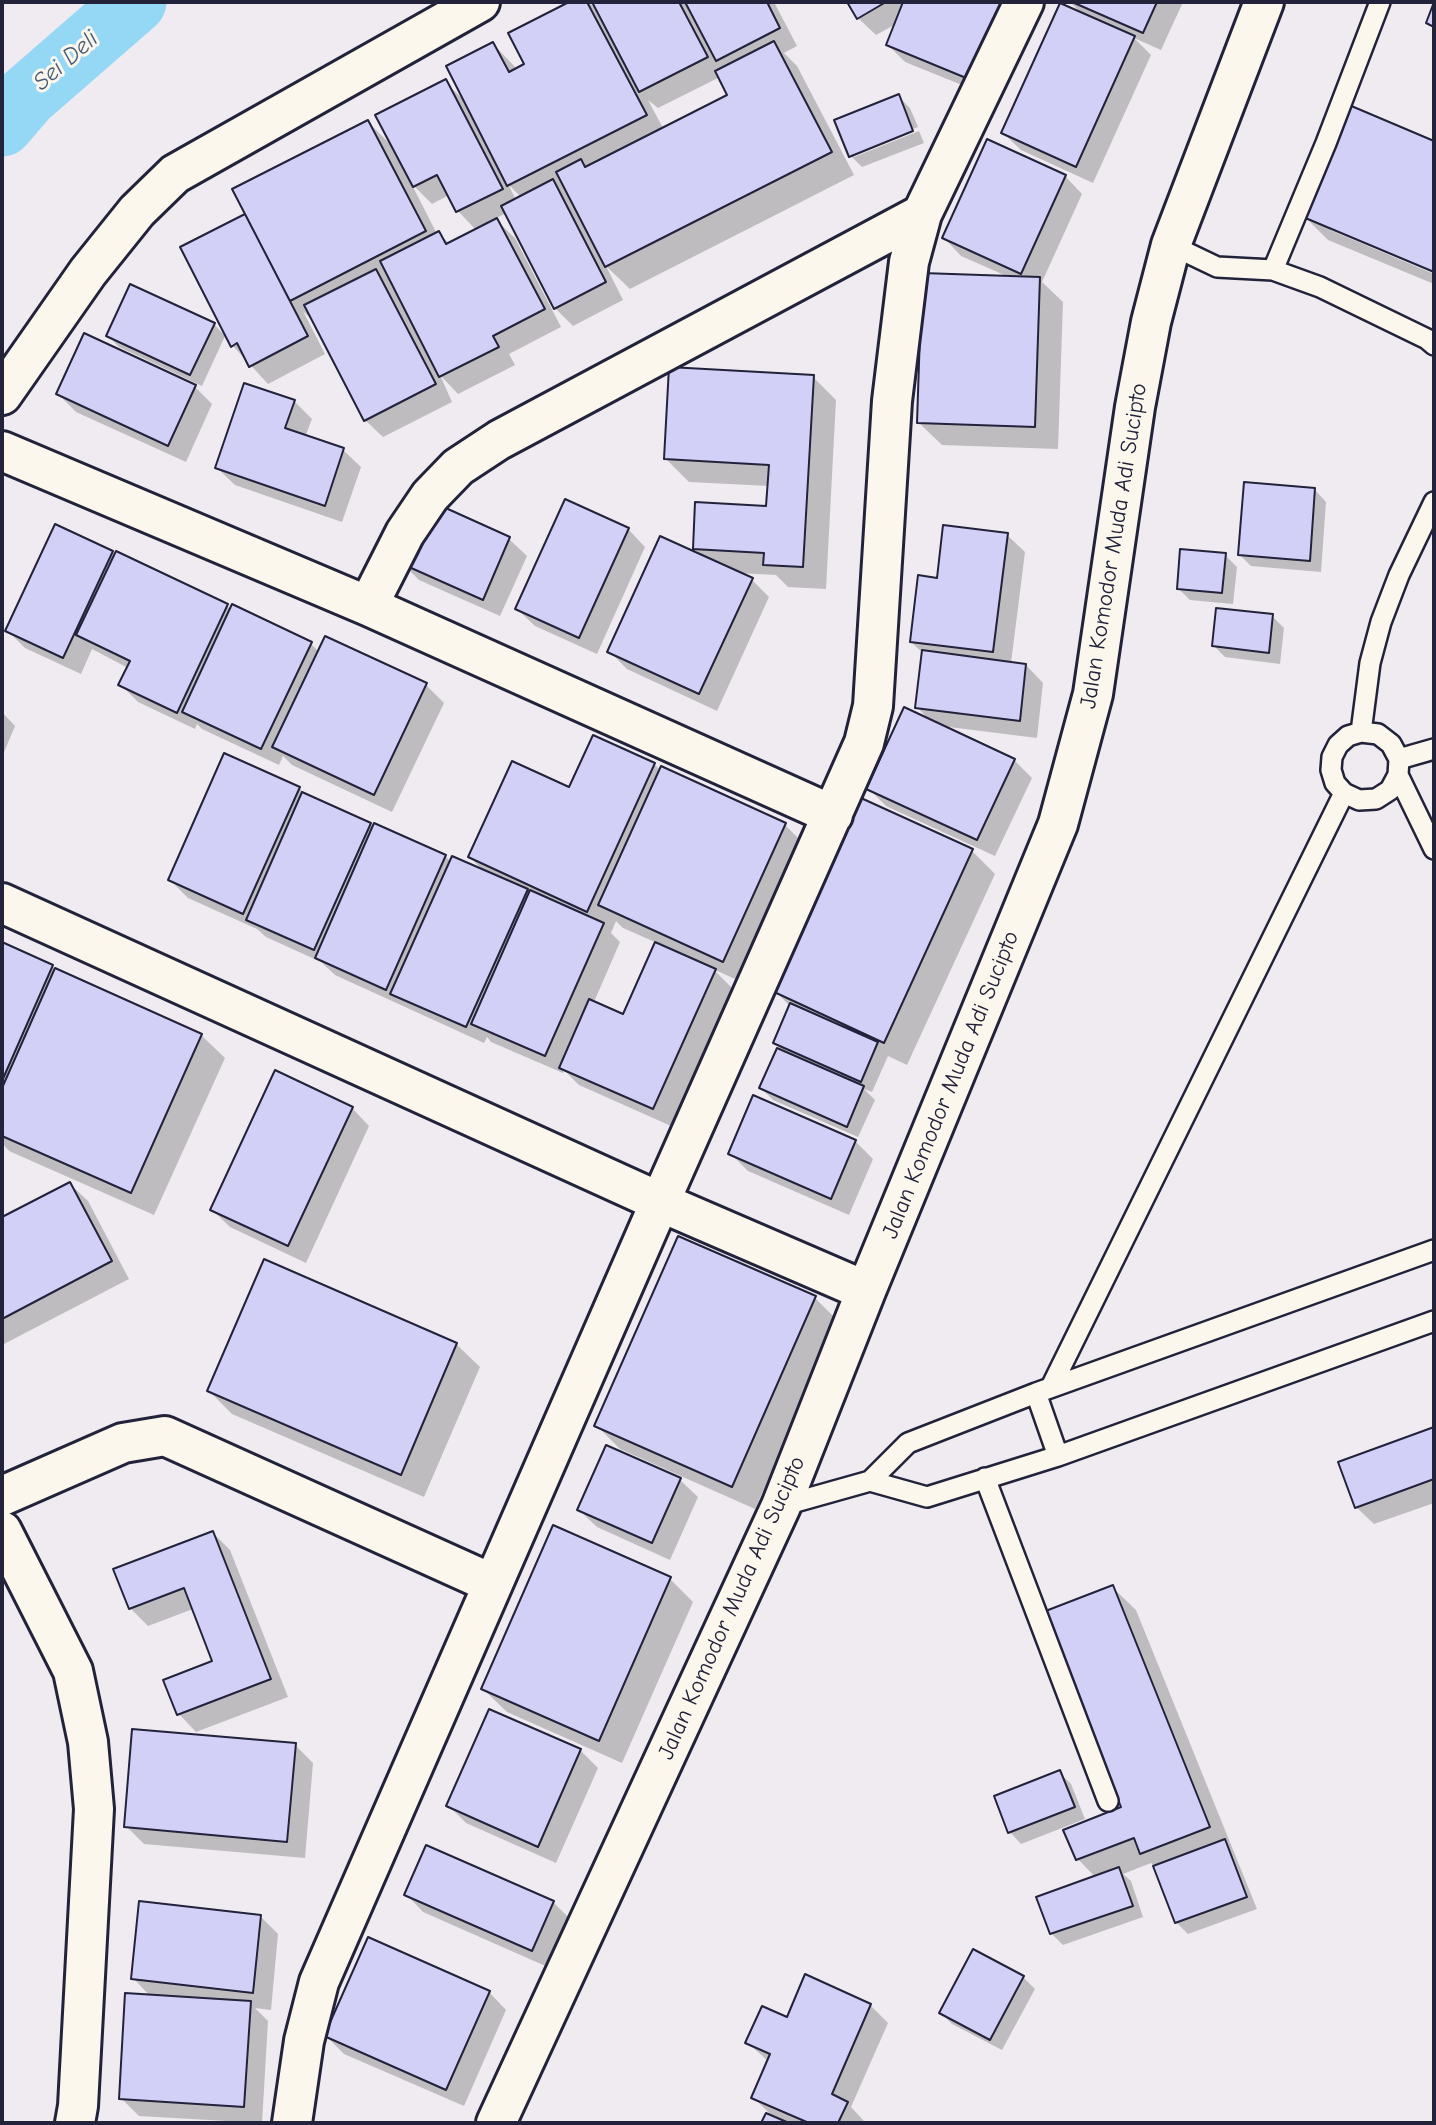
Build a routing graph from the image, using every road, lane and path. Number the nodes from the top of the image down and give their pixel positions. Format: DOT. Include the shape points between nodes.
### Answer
graph roads {
  1 [pos="480,2"];
  2 [pos="1024,2"];
  3 [pos="1264,2"];
  4 [pos="1380,2"];
  5 [pos="922,214"];
  6 [pos="1171,245"];
  7 [pos="1273,270"];
  8 [pos="1434,345"];
  9 [pos="2,395"];
  10 [pos="2,451"];
  11 [pos="1434,502"];
  12 [pos="368,606"];
  13 [pos="1361,732"];
  14 [pos="1434,749"];
  15 [pos="1399,767"];
  16 [pos="1344,793"];
  17 [pos="833,816"];
  18 [pos="1434,849"];
  19 [pos="2,903"];
  20 [pos="660,1202"];
  21 [pos="1434,1250"];
  22 [pos="866,1291"];
  23 [pos="1434,1321"];
  24 [pos="1044,1390"];
  25 [pos="1058,1456"];
  26 [pos="985,1479"];
  27 [pos="870,1481"];
  28 [pos="2,1496"];
  29 [pos="781,1506"];
  30 [pos="2,1531"];
  31 [pos="493,1584"];
  32 [pos="1108,1801"];
  33 [pos="75,2123"];
  34 [pos="292,2123"];
  35 [pos="496,2123"];
  1 -- 9 [label="street" via="175,174 137,211 88,272"];
  2 -- 5 [label="street"];
  3 -- 6 [label="street, Jalan Komodor Muda Adi Sucipto"];
  4 -- 7 [label="lane"];
  5 -- 12 [label="street" via="499,440 458,467 430,496 405,533"];
  5 -- 17 [label="street" via="909,262 892,401 873,706 864,743"];
  6 -- 7 [label="lane" via="1217,267"];
  6 -- 22 [label="street, Jalan Komodor Muda Adi Sucipto" via="1135,407 1093,694 1080,750 1058,824"];
  7 -- 8 [label="lane" via="1320,287"];
  10 -- 12 [label="street"];
  11 -- 13 [label="lane" via="1381,622"];
  12 -- 17 [label="street"];
  13 -- 15 [label="lane" via="1378,734 1391,744"];
  13 -- 16 [label="lane" via="1348,736 1332,757 1335,783"];
  14 -- 15 [label="lane"];
  15 -- 16 [label="lane" via="1390,790 1376,799 1359,800"];
  15 -- 18 [label="lane"];
  16 -- 24 [label="lane"];
  17 -- 20 [label="street"];
  19 -- 20 [label="street"];
  20 -- 22 [label="street"];
  20 -- 31 [label="street"];
  21 -- 24 [label="lane"];
  22 -- 29 [label="street, Jalan Komodor Muda Adi Sucipto"];
  23 -- 25 [label="lane"];
  24 -- 25 [label="lane"];
  24 -- 27 [label="lane" via="908,1443"];
  25 -- 26 [label="lane"];
  26 -- 27 [label="lane" via="927,1497"];
  26 -- 32 [label="lane"];
  27 -- 29 [label="lane"];
  28 -- 31 [label="street" via="123,1443 165,1436"];
  29 -- 35 [label="street, Jalan Komodor Muda Adi Sucipto"];
  30 -- 33 [label="street" via="73,1671 88,1742 94,1810"];
  31 -- 34 [label="street" via="319,1982 304,2041"];
}
